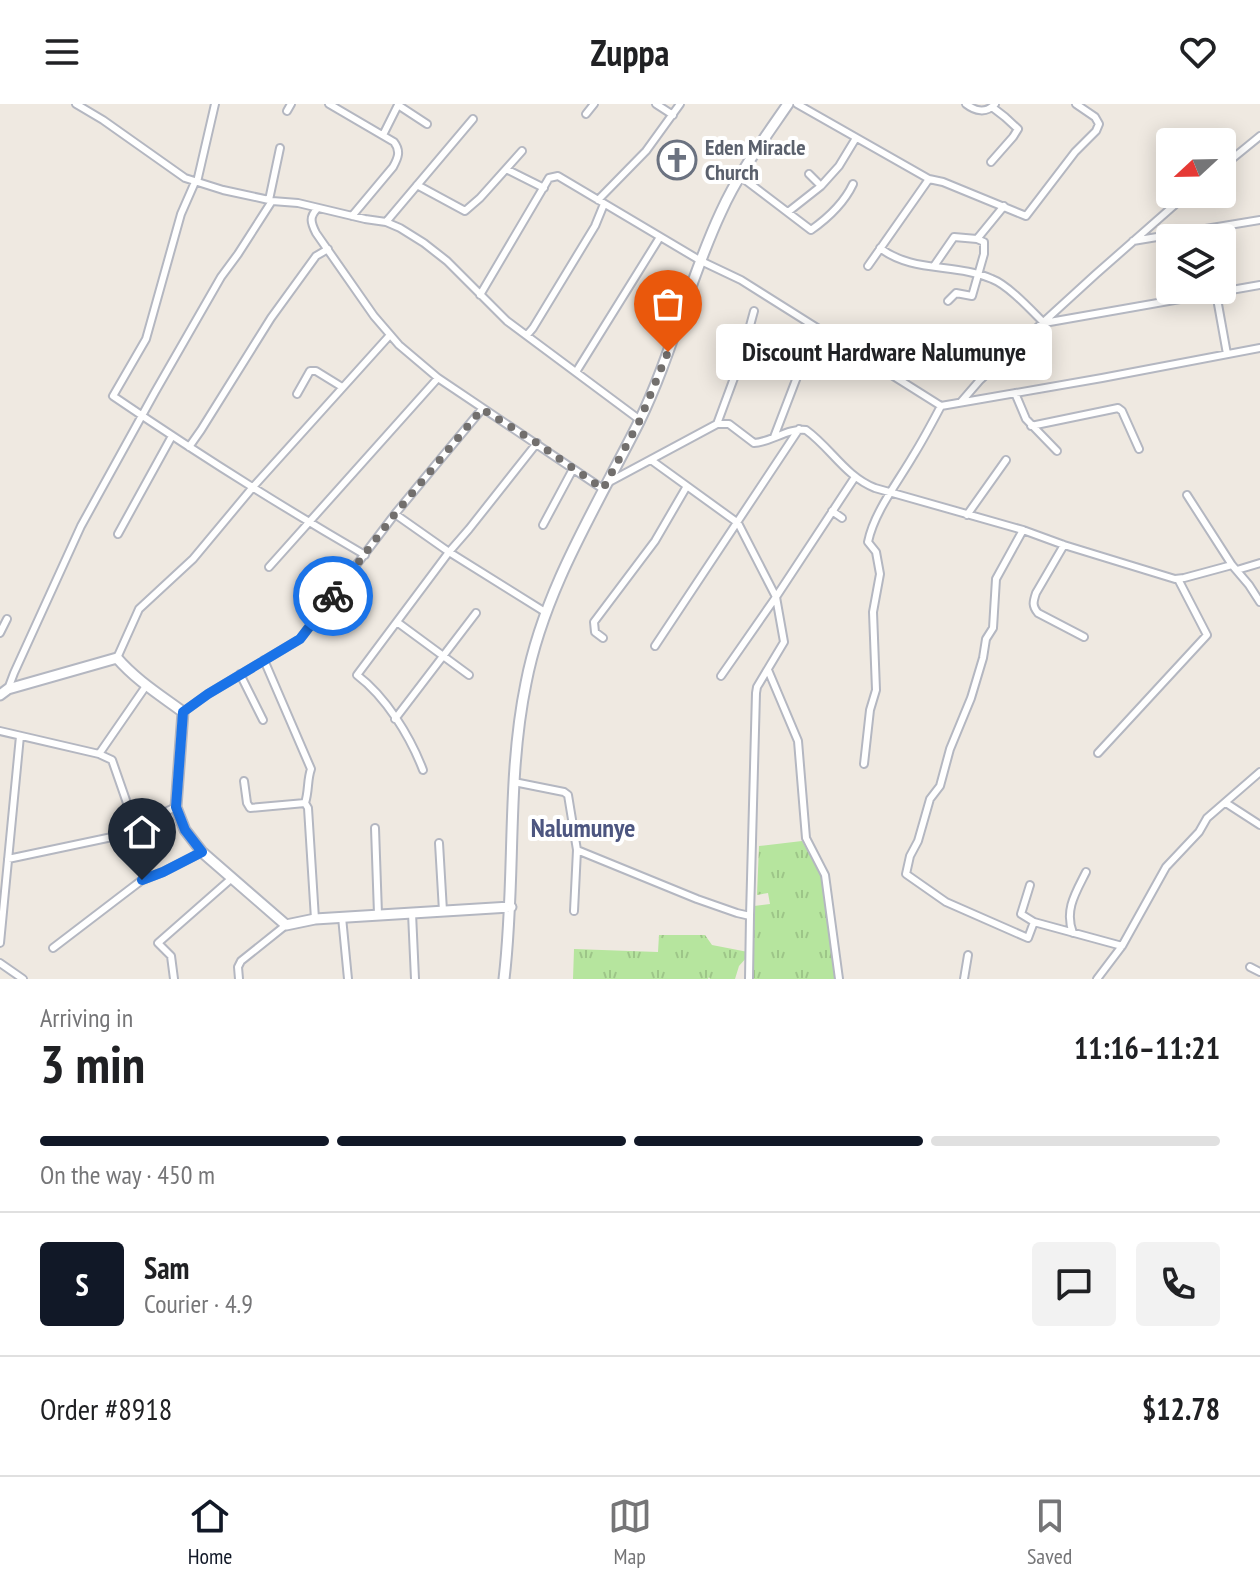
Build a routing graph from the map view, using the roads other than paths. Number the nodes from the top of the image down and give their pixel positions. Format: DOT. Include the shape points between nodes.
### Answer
graph roads {
  1 [pos="76,104"];
  2 [pos="215,104"];
  3 [pos="329,104"];
  4 [pos="594,104"];
  5 [pos="656,104"];
  6 [pos="680,104"];
  7 [pos="788,104"];
  8 [pos="797,104"];
  9 [pos="966,104"];
  10 [pos="1076,104"];
  11 [pos="993,106"];
  12 [pos="586,114"];
  13 [pos="673,115"];
  14 [pos="473,119"];
  15 [pos="427,124"];
  16 [pos="383,135"];
  17 [pos="1260,136"];
  18 [pos="856,138"];
  19 [pos="280,148"];
  20 [pos="522,151"];
  21 [pos="1236,156"];
  22 [pos="991,162"];
  23 [pos="506,169"];
  24 [pos="809,174"];
  25 [pos="740,176"];
  26 [pos="929,179"];
  27 [pos="196,182"];
  28 [pos="853,184"];
  29 [pos="417,185"];
  30 [pos="821,186"];
  31 [pos="544,188"];
  32 [pos="601,202"];
  33 [pos="1004,207"];
  34 [pos="1171,208"];
  35 [pos="317,209"];
  36 [pos="788,212"];
  37 [pos="352,216"];
  38 [pos="1260,220"];
  39 [pos="386,222"];
  40 [pos="660,237"];
  41 [pos="977,239"];
  42 [pos="1133,241"];
  43 [pos="880,248"];
  44 [pos="328,249"];
  45 [pos="701,261"];
  46 [pos="868,266"];
  47 [pos="934,266"];
  48 [pos="979,275"];
  49 [pos="1260,285"];
  50 [pos="1236,289"];
  51 [pos="480,295"];
  52 [pos="948,301"];
  53 [pos="1156,303"];
  54 [pos="1218,304"];
  55 [pos="754,311"];
  56 [pos="1044,323"];
  57 [pos="390,335"];
  58 [pos="527,335"];
  59 [pos="1260,348"];
  60 [pos="1227,354"];
  61 [pos="802,364"];
  62 [pos="576,372"];
  63 [pos="438,378"];
  64 [pos="342,387"];
  65 [pos="1015,393"];
  66 [pos="297,394"];
  67 [pos="961,402"];
  68 [pos="941,406"];
  69 [pos="482,409"];
  70 [pos="143,416"];
  71 [pos="640,420"];
  72 [pos="717,424"];
  73 [pos="1031,426"];
  74 [pos="799,429"];
  75 [pos="172,436"];
  76 [pos="774,437"];
  77 [pos="537,443"];
  78 [pos="189,447"];
  79 [pos="1139,449"];
  80 [pos="1057,451"];
  81 [pos="651,460"];
  82 [pos="1006,460"];
  83 [pos="573,469"];
  84 [pos="855,477"];
  85 [pos="604,486"];
  86 [pos="687,486"];
  87 [pos="253,487"];
  88 [pos="890,492"];
  89 [pos="1187,495"];
  90 [pos="832,511"];
  91 [pos="395,514"];
  92 [pos="967,515"];
  93 [pos="842,518"];
  94 [pos="309,523"];
  95 [pos="738,523"];
  96 [pos="543,525"];
  97 [pos="1023,530"];
  98 [pos="118,534"];
  99 [pos="1064,545"];
  100 [pos="449,552"];
  101 [pos="365,555"];
  102 [pos="1260,563"];
  103 [pos="269,567"];
  104 [pos="1234,567"];
  105 [pos="1178,579"];
  106 [pos="776,597"];
  107 [pos="1260,602"];
  108 [pos="545,612"];
  109 [pos="476,613"];
  110 [pos="7,619"];
  111 [pos="397,622"];
  112 [pos="0,633"];
  113 [pos="1084,637"];
  114 [pos="603,638"];
  115 [pos="655,646"];
  116 [pos="443,657"];
  117 [pos="117,658"];
  118 [pos="264,660"];
  119 [pos="768,670"];
  120 [pos="240,674"];
  121 [pos="469,675"];
  122 [pos="721,676"];
  123 [pos="146,686"];
  124 [pos="4,692"];
  125 [pos="183,712"];
  126 [pos="395,719"];
  127 [pos="263,720"];
  128 [pos="0,731"];
  129 [pos="20,736"];
  130 [pos="1098,753"];
  131 [pos="99,754"];
  132 [pos="864,764"];
  133 [pos="423,770"];
  134 [pos="1260,772"];
  135 [pos="244,781"];
  136 [pos="514,782"];
  137 [pos="305,803"];
  138 [pos="1226,803"];
  139 [pos="176,807"];
  140 [pos="1260,825"];
  141 [pos="135,826"];
  142 [pos="375,828"];
  143 [pos="439,843"];
  144 [pos="577,850"];
  145 [pos="202,852"];
  146 [pos="8,859"];
  147 [pos="1086,872"];
  148 [pos="232,878"];
  149 [pos="1030,885"];
  150 [pos="511,907"];
  151 [pos="443,911"];
  152 [pos="574,911"];
  153 [pos="412,913"];
  154 [pos="378,914"];
  155 [pos="750,916"];
  156 [pos="342,917"];
  157 [pos="315,919"];
  158 [pos="1034,922"];
  159 [pos="286,925"];
  160 [pos="1073,933"];
  161 [pos="0,943"];
  162 [pos="1122,946"];
  163 [pos="53,948"];
  164 [pos="968,955"];
  165 [pos="0,963"];
  166 [pos="1250,967"];
  167 [pos="1260,972"];
  168 [pos="23,979"];
  169 [pos="174,979"];
  170 [pos="239,979"];
  171 [pos="348,979"];
  172 [pos="415,979"];
  173 [pos="504,979"];
  174 [pos="749,979"];
  175 [pos="839,979"];
  176 [pos="964,979"];
  177 [pos="1097,979"];
  1 -- 27 [label="street"];
  2 -- 27 [label="street"];
  3 -- 16 [label="street"];
  4 -- 12 [label="street"];
  5 -- 13 [label="street"];
  6 -- 13 [label="street"];
  7 -- 25 [label="street"];
  8 -- 18 [label="street"];
  9 -- 11 [label="street" via="982,111"];
  10 -- 33 [label="street" via="1095,117 1096,131 1026,216"];
  11 -- 22 [label="street" via="1018,129"];
  13 -- 32 [label="street"];
  14 -- 29 [label="street"];
  15 -- 16 [label="street" via="398,105"];
  16 -- 37 [label="street" via="398,147 397,159"];
  17 -- 21 [label="street"];
  18 -- 26 [label="street"];
  18 -- 30 [label="street"];
  19 -- 27 [label="street" via="269,200"];
  20 -- 23 [label="street"];
  23 -- 29 [label="street" via="465,211"];
  23 -- 31 [label="street"];
  24 -- 30 [label="street"];
  25 -- 36 [label="street"];
  25 -- 45 [label="street"];
  26 -- 33 [label="street"];
  26 -- 43 [label="street"];
  27 -- 70 [label="street" via="181,214 146,339 113,396"];
  28 -- 36 [label="street" via="813,229"];
  29 -- 39 [label="street"];
  30 -- 36 [label="street"];
  31 -- 32 [label="street" via="549,178 558,176"];
  31 -- 51 [label="street"];
  32 -- 40 [label="street"];
  32 -- 58 [label="street" via="595,226"];
  33 -- 41 [label="street"];
  34 -- 42 [label="street"];
  35 -- 37 [label="street"];
  35 -- 44 [label="street" via="311,223"];
  35 -- 70 [label="street" via="272,201 221,277"];
  37 -- 39 [label="street"];
  38 -- 42 [label="street"];
  39 -- 51 [label="street" via="433,250"];
  40 -- 45 [label="street"];
  40 -- 62 [label="street"];
  41 -- 47 [label="street" via="954,237"];
  41 -- 48 [label="street" via="984,242"];
  42 -- 56 [label="street"];
  43 -- 46 [label="street"];
  43 -- 47 [label="street" via="903,262"];
  44 -- 57 [label="street"];
  44 -- 78 [label="street" via="316,256 271,318"];
  45 -- 68 [label="street" via="741,280"];
  45 -- 71 [label="street"];
  47 -- 48 [label="street"];
  48 -- 52 [label="street" via="972,296 956,293"];
  48 -- 56 [label="street" via="1006,287"];
  49 -- 50 [label="street"];
  51 -- 58 [label="street"];
  53 -- 56 [label="street"];
  54 -- 60 [label="street"];
  55 -- 72 [label="street"];
  56 -- 67 [label="street"];
  57 -- 63 [label="street"];
  57 -- 64 [label="street"];
  58 -- 62 [label="street"];
  59 -- 60 [label="street"];
  60 -- 65 [label="street"];
  61 -- 76 [label="street"];
  62 -- 71 [label="street"];
  63 -- 69 [label="street"];
  63 -- 94 [label="street"];
  64 -- 66 [label="street" via="310,371"];
  64 -- 87 [label="street"];
  65 -- 67 [label="street"];
  65 -- 73 [label="street"];
  67 -- 68 [label="street"];
  68 -- 88 [label="street"];
  69 -- 77 [label="street"];
  69 -- 91 [label="street"];
  70 -- 75 [label="street"];
  70 -- 124 [label="street" via="81,526"];
  71 -- 85 [label="street"];
  72 -- 76 [label="street" via="729,424 754,443"];
  72 -- 81 [label="street"];
  73 -- 79 [label="street" via="1118,408"];
  73 -- 80 [label="street"];
  74 -- 76 [label="street"];
  74 -- 84 [label="street" via="810,432"];
  74 -- 95 [label="street"];
  75 -- 78 [label="street"];
  75 -- 98 [label="street"];
  77 -- 83 [label="street"];
  77 -- 100 [label="street"];
  78 -- 87 [label="street"];
  81 -- 85 [label="street"];
  81 -- 86 [label="street"];
  82 -- 92 [label="street"];
  83 -- 85 [label="street"];
  83 -- 96 [label="street"];
  84 -- 88 [label="street"];
  84 -- 90 [label="street"];
  85 -- 108 [label="street"];
  86 -- 95 [label="street"];
  86 -- 114 [label="street" via="655,541 594,622 595,632"];
  87 -- 94 [label="street"];
  87 -- 117 [label="street" via="193,559 139,609"];
  88 -- 92 [label="street"];
  88 -- 132 [label="street" via="868,542 880,574 873,612 876,690"];
  89 -- 104 [label="street"];
  90 -- 93 [label="street"];
  90 -- 106 [label="street"];
  91 -- 100 [label="street"];
  91 -- 101 [label="street"];
  92 -- 97 [label="street"];
  94 -- 101 [label="street"];
  94 -- 103 [label="street"];
  95 -- 106 [label="street"];
  95 -- 115 [label="street"];
  97 -- 99 [label="street"];
  97 -- 158 [label="street" via="996,579 993,628 906,874 946,902 1028,938"];
  99 -- 105 [label="street"];
  99 -- 113 [label="street" via="1036,593 1034,607"];
  100 -- 108 [label="street"];
  100 -- 111 [label="street"];
  101 -- 118 [label="street" via="300,639"];
  102 -- 104 [label="street"];
  104 -- 105 [label="street"];
  104 -- 107 [label="street"];
  105 -- 130 [label="street" via="1207,635"];
  106 -- 119 [label="street" via="784,642"];
  106 -- 122 [label="street"];
  108 -- 136 [label="street" via="525,685"];
  109 -- 116 [label="street"];
  110 -- 112 [label="street"];
  111 -- 116 [label="street"];
  111 -- 126 [label="street" via="357,675"];
  116 -- 121 [label="street"];
  116 -- 126 [label="street"];
  117 -- 123 [label="street"];
  117 -- 124 [label="street"];
  118 -- 120 [label="street"];
  118 -- 137 [label="street" via="311,769"];
  119 -- 155 [label="street" via="756,693"];
  119 -- 175 [label="street" via="798,741 806,838 825,875"];
  120 -- 125 [label="street"];
  120 -- 127 [label="street"];
  123 -- 125 [label="street"];
  123 -- 131 [label="street"];
  125 -- 139 [label="street"];
  126 -- 133 [label="street"];
  128 -- 129 [label="street"];
  129 -- 131 [label="street"];
  129 -- 146 [label="street"];
  131 -- 141 [label="street" via="114,763"];
  134 -- 138 [label="street"];
  135 -- 137 [label="street" via="250,808"];
  136 -- 144 [label="street" via="568,795"];
  136 -- 150 [label="street"];
  137 -- 157 [label="street"];
  138 -- 140 [label="street"];
  138 -- 162 [label="street" via="1166,867"];
  139 -- 141 [label="street"];
  139 -- 145 [label="street"];
  141 -- 146 [label="street" via="112,837"];
  142 -- 154 [label="street"];
  143 -- 151 [label="street"];
  144 -- 152 [label="street"];
  144 -- 155 [label="street"];
  145 -- 148 [label="street"];
  145 -- 163 [label="street" via="142,880"];
  146 -- 161 [label="street"];
  147 -- 160 [label="street" via="1070,909"];
  148 -- 159 [label="street"];
  148 -- 169 [label="street" via="158,943 171,956"];
  149 -- 158 [label="street" via="1021,914"];
  150 -- 151 [label="street"];
  150 -- 173 [label="street"];
  151 -- 153 [label="street"];
  153 -- 154 [label="street"];
  153 -- 172 [label="street"];
  154 -- 156 [label="street"];
  155 -- 174 [label="street"];
  156 -- 157 [label="street"];
  156 -- 171 [label="street"];
  157 -- 159 [label="street"];
  158 -- 160 [label="street"];
  159 -- 170 [label="street" via="241,961"];
  160 -- 162 [label="street"];
  162 -- 177 [label="street"];
  164 -- 176 [label="street"];
  165 -- 168 [label="street"];
  166 -- 167 [label="street"];
}
